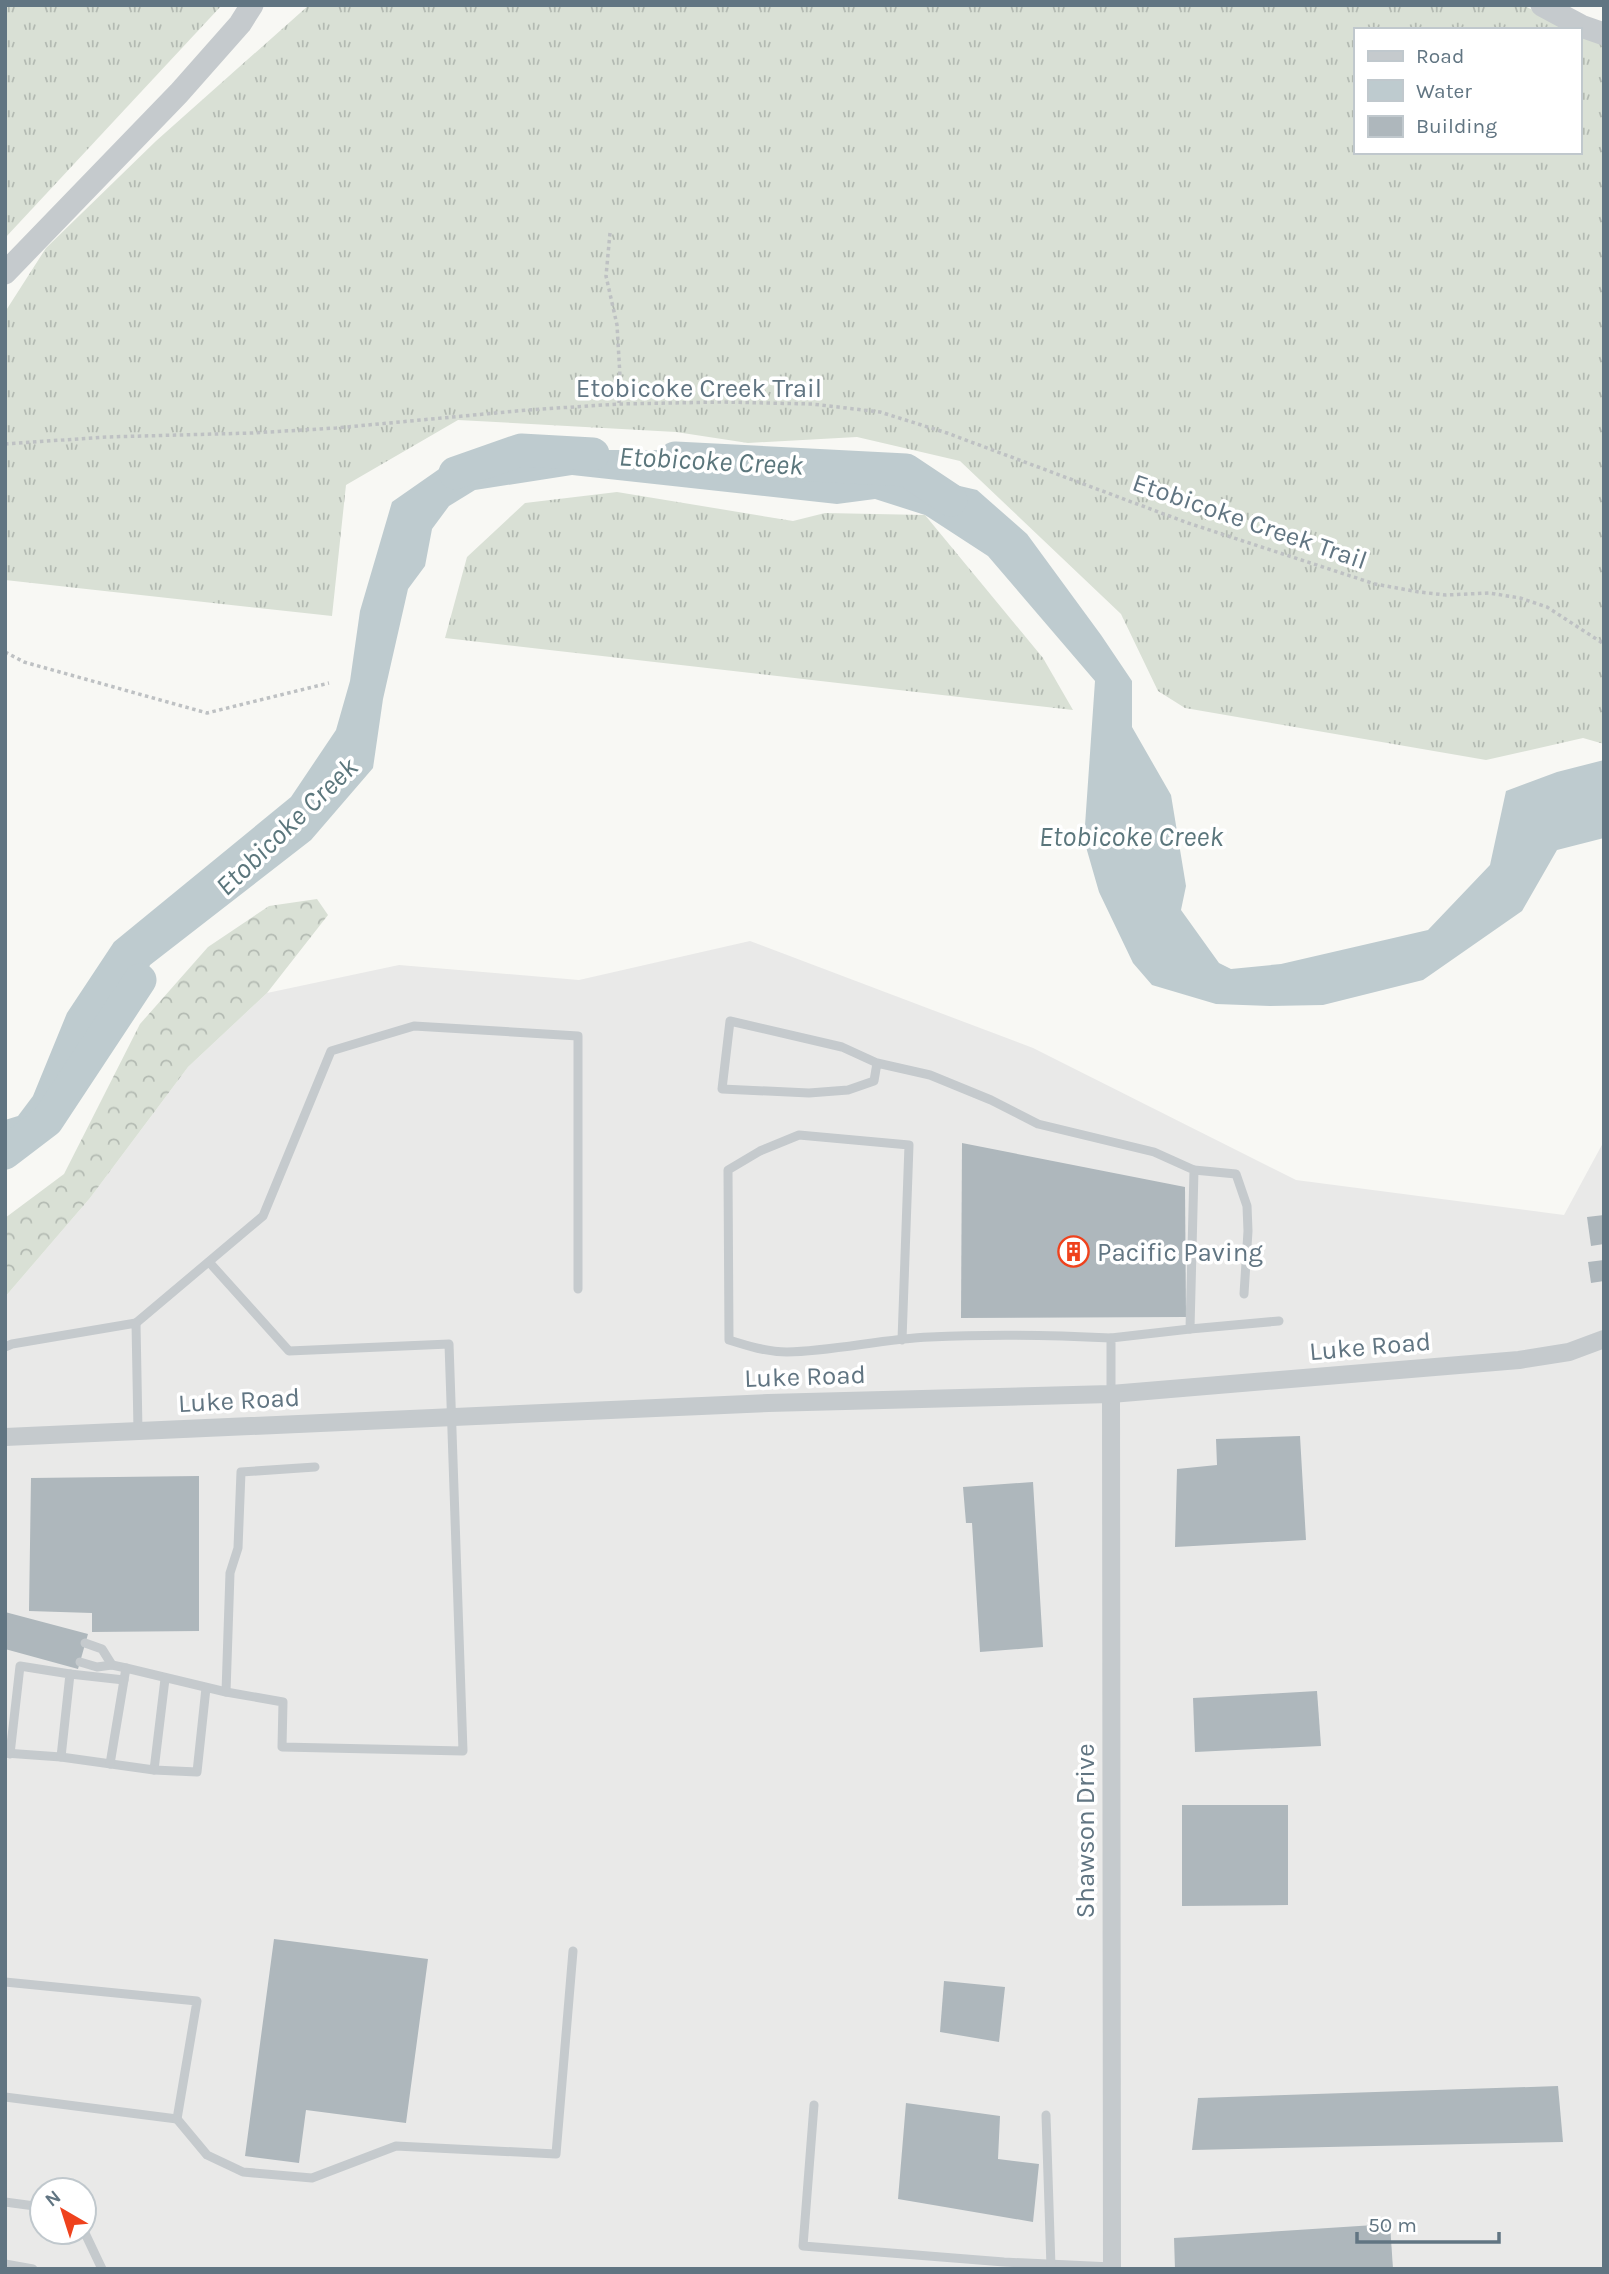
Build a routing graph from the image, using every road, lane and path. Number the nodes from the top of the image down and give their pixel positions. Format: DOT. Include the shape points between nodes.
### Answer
graph roads {
  1 [pos="266,5"];
  2 [pos="1542,5"];
  3 [pos="246,14"];
  4 [pos="1604,34"];
  5 [pos="610,233"];
  6 [pos="5,273"];
  7 [pos="619,404"];
  8 [pos="5,444"];
  9 [pos="1604,644"];
  10 [pos="5,652"];
  11 [pos="329,683"];
  12 [pos="877,1063"];
  13 [pos="1194,1170"];
  14 [pos="209,1262"];
  15 [pos="578,1289"];
  16 [pos="1244,1294"];
  17 [pos="1279,1321"];
  18 [pos="136,1323"];
  19 [pos="1190,1329"];
  20 [pos="1111,1338"];
  21 [pos="902,1339"];
  22 [pos="1604,1339"];
  23 [pos="5,1347"];
  24 [pos="1111,1394"];
  25 [pos="452,1416"];
  26 [pos="138,1431"];
  27 [pos="5,1437"];
  28 [pos="315,1467"];
  29 [pos="85,1643"];
  30 [pos="80,1662"];
  31 [pos="113,1665"];
  32 [pos="126,1668"];
  33 [pos="70,1674"];
  34 [pos="165,1679"];
  35 [pos="124,1680"];
  36 [pos="206,1688"];
  37 [pos="226,1692"];
  38 [pos="8,1753"];
  39 [pos="61,1757"];
  40 [pos="110,1764"];
  41 [pos="155,1770"];
  42 [pos="573,1951"];
  43 [pos="5,1982"];
  44 [pos="5,2097"];
  45 [pos="814,2105"];
  46 [pos="1046,2115"];
  47 [pos="177,2119"];
  48 [pos="5,2202"];
  49 [pos="28,2205"];
  50 [pos="91,2246"];
  51 [pos="5,2264"];
  52 [pos="1051,2267"];
  53 [pos="1112,2268"];
  54 [pos="33,2269"];
  55 [pos="102,2269"];
  1 -- 3 [label="street"];
  2 -- 4 [label="street"];
  3 -- 6 [label="street" via="179,93"];
  5 -- 7 [label="path" via="606,276 617,325"];
  7 -- 8 [label="path, Etobicoke Creek Trail" via="336,428"];
  7 -- 9 [label="path, Etobicoke Creek Trail" via="812,404 880,412 1188,523 1375,584 1419,593 1520,598 1547,607"];
  10 -- 11 [label="path" via="24,662 207,713"];
  12 -- 12 [label="lane" via="842,1047 730,1021 722,1089 848,1090 874,1080"];
  12 -- 13 [label="lane" via="930,1075 1038,1124 1154,1152"];
  13 -- 16 [label="lane" via="1236,1174 1247,1206"];
  13 -- 19 [label="lane"];
  14 -- 15 [label="lane" via="263,1216 331,1051 414,1026 578,1037"];
  14 -- 18 [label="lane"];
  14 -- 25 [label="lane" via="289,1351 450,1344"];
  17 -- 19 [label="lane"];
  18 -- 23 [label="lane"];
  18 -- 26 [label="lane"];
  19 -- 20 [label="lane"];
  20 -- 21 [label="lane" via="1042,1334"];
  20 -- 24 [label="lane"];
  21 -- 21 [label="lane" via="786,1352 729,1340 729,1170 799,1135 909,1144"];
  22 -- 24 [label="street, Luke Road" via="1569,1352 1519,1360"];
  24 -- 25 [label="street, Luke Road"];
  24 -- 53 [label="street, Shawson Drive"];
  25 -- 26 [label="street, Luke Road"];
  25 -- 37 [label="lane" via="463,1751 282,1747 283,1702"];
  26 -- 27 [label="street, Luke Road"];
  28 -- 37 [label="lane" via="241,1472 238,1548 230,1573"];
  29 -- 31 [label="lane" via="102,1649"];
  30 -- 31 [label="lane"];
  31 -- 32 [label="lane"];
  32 -- 34 [label="lane"];
  32 -- 35 [label="lane"];
  33 -- 35 [label="lane"];
  33 -- 38 [label="lane" via="20,1666"];
  33 -- 39 [label="lane"];
  34 -- 36 [label="lane"];
  34 -- 41 [label="lane"];
  35 -- 40 [label="lane"];
  36 -- 37 [label="lane"];
  36 -- 41 [label="lane" via="197,1772"];
  38 -- 39 [label="lane"];
  39 -- 40 [label="lane"];
  40 -- 41 [label="lane"];
  42 -- 47 [label="lane" via="556,2154 396,2146 312,2178 243,2172 206,2155"];
  43 -- 47 [label="lane" via="197,2001"];
  44 -- 47 [label="lane"];
  45 -- 52 [label="lane" via="803,2246"];
  46 -- 52 [label="lane"];
  48 -- 49 [label="lane"];
  50 -- 55 [label="lane"];
  51 -- 54 [label="lane"];
  52 -- 53 [label="lane"];
}
